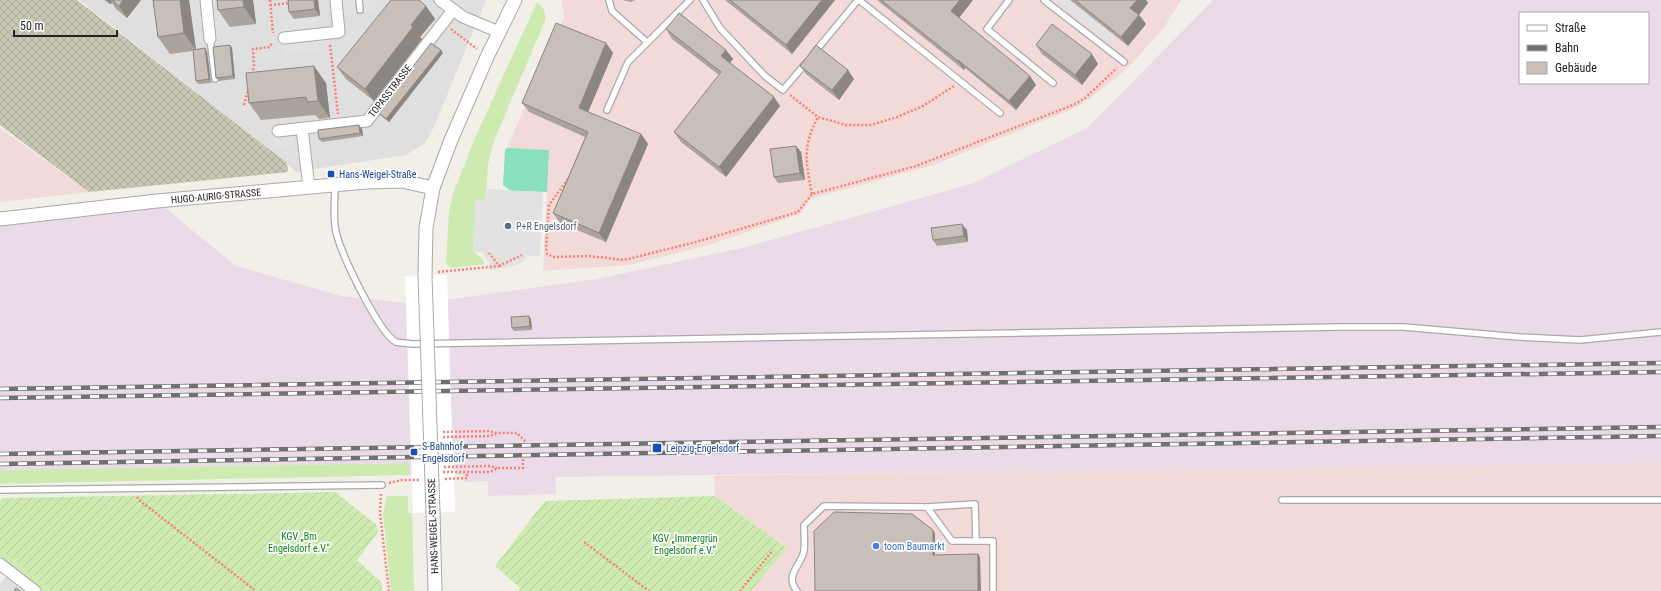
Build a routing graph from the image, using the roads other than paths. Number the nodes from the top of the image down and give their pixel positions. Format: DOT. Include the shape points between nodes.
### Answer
graph roads {
  1 [pos="206,0"];
  2 [pos="336,0"];
  3 [pos="359,0"];
  4 [pos="440,0"];
  5 [pos="515,0"];
  6 [pos="608,0"];
  7 [pos="690,0"];
  8 [pos="703,0"];
  9 [pos="858,0"];
  10 [pos="1009,0"];
  11 [pos="1044,0"];
  12 [pos="360,10"];
  13 [pos="453,10"];
  14 [pos="499,32"];
  15 [pos="284,38"];
  16 [pos="210,39"];
  17 [pos="647,42"];
  18 [pos="1124,62"];
  19 [pos="215,79"];
  20 [pos="1053,83"];
  21 [pos="607,110"];
  22 [pos="1000,113"];
  23 [pos="302,129"];
  24 [pos="278,131"];
  25 [pos="335,184"];
  26 [pos="309,187"];
  27 [pos="433,188"];
  28 [pos="0,219"];
  29 [pos="1661,332"];
  30 [pos="382,485"];
  31 [pos="0,490"];
  32 [pos="1282,500"];
  33 [pos="1661,500"];
  34 [pos="927,506"];
  35 [pos="976,541"];
  36 [pos="2,569"];
  37 [pos="35,591"];
  38 [pos="435,591"];
  39 [pos="798,591"];
  40 [pos="993,591"];
  1 -- 16 [label="street"];
  2 -- 15 [label="street" via="339,32"];
  3 -- 12 [label="lane"];
  4 -- 13 [label="street"];
  5 -- 14 [label="street, HANS-WEIGEL-STRASSE"];
  6 -- 17 [label="lane" via="612,11"];
  7 -- 17 [label="lane"];
  8 -- 9 [label="lane" via="720,28 765,76 783,90"];
  9 -- 22 [label="lane"];
  10 -- 20 [label="lane" via="987,29"];
  11 -- 18 [label="lane"];
  13 -- 14 [label="street" via="463,17"];
  13 -- 23 [label="street, TOPASSTRASSE" via="367,121"];
  14 -- 27 [label="street, HANS-WEIGEL-STRASSE" via="444,156"];
  16 -- 19 [label="lane"];
  17 -- 21 [label="lane" via="628,62"];
  23 -- 24 [label="street, TOPASSTRASSE"];
  23 -- 26 [label="street"];
  25 -- 26 [label="street, HUGO-AURIG-STRASSE"];
  25 -- 27 [label="street, HUGO-AURIG-STRASSE" via="402,181"];
  25 -- 29 [label="lane" via="335,226 352,271 385,330 396,342 412,344 1340,327 1404,327 1580,340"];
  26 -- 28 [label="street, HUGO-AURIG-STRASSE"];
  27 -- 38 [label="street, HANS-WEIGEL-STRASSE, bridge" via="426,228 425,274"];
  30 -- 31 [label="lane"];
  32 -- 33 [label="lane"];
  34 -- 35 [label="lane" via="952,541"];
  34 -- 35 [label="lane" via="974,504"];
  34 -- 39 [label="lane" via="824,506 804,525 804,549 793,571 792,579"];
  35 -- 40 [label="lane" via="993,541"];
  36 -- 37 [label="street"];
}
